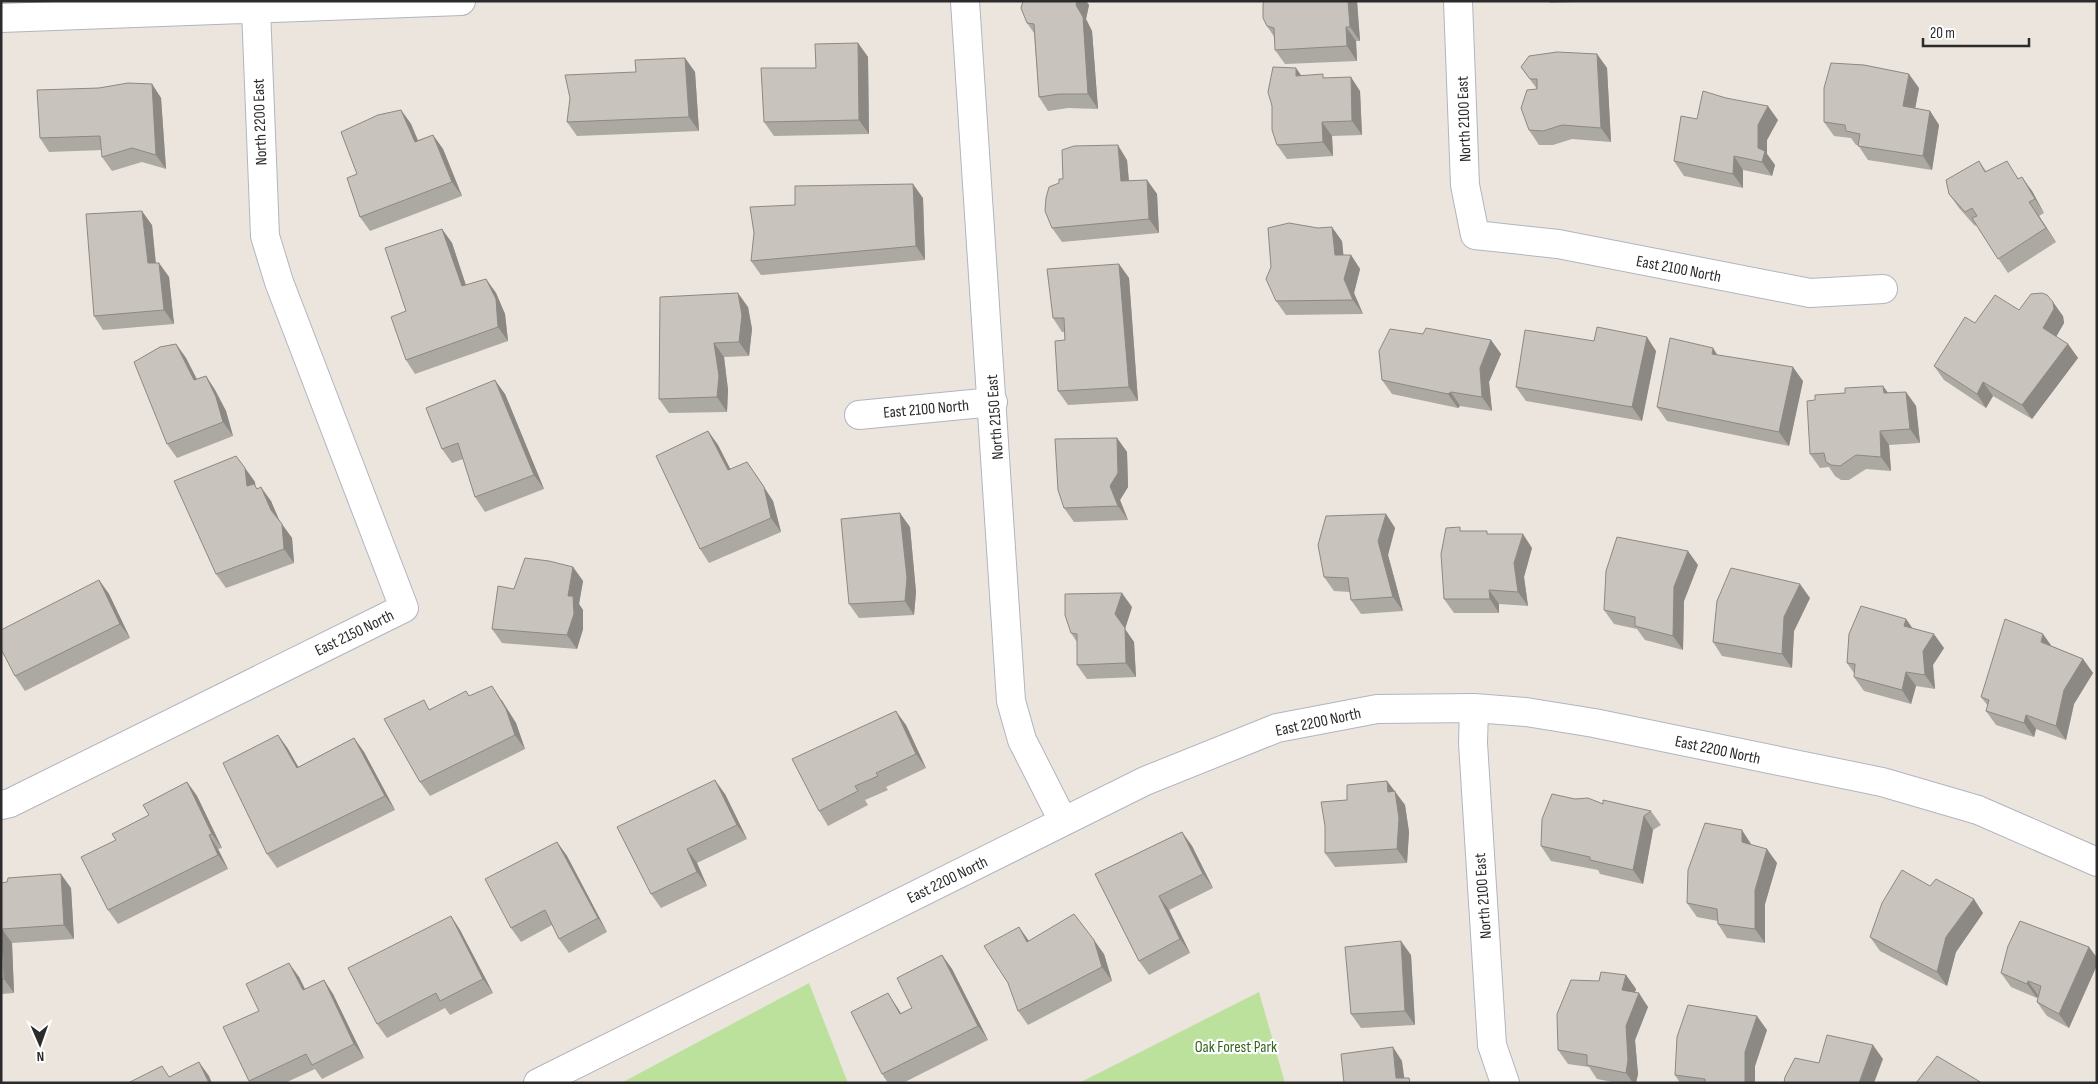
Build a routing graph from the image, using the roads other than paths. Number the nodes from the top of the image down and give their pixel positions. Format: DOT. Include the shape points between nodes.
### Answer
graph roads {
  1 [pos="462,1"];
  2 [pos="965,1"];
  3 [pos="1458,1"];
  4 [pos="256,9"];
  5 [pos="1,18"];
  6 [pos="1475,235"];
  7 [pos="264,236"];
  8 [pos="1883,289"];
  9 [pos="993,402"];
  10 [pos="859,414"];
  11 [pos="1474,708"];
  12 [pos="1,805"];
  13 [pos="1063,821"];
  14 [pos="2097,862"];
  15 [pos="538,1083"];
  16 [pos="1505,1083"];
  1 -- 4 [label="street"];
  2 -- 9 [label="street, North 2150 East"];
  3 -- 6 [label="street, North 2100 East" via="1465,186"];
  4 -- 5 [label="street"];
  4 -- 7 [label="street, North 2200 East"];
  6 -- 8 [label="street, East 2100 North" via="1558,244 1810,293"];
  7 -- 12 [label="street, East 2150 North" via="404,608"];
  9 -- 10 [label="street, East 2100 North"];
  9 -- 13 [label="street, North 2150 East" via="1011,701 1022,740"];
  11 -- 13 [label="street, East 2200 North" via="1377,709 1277,728 1145,781"];
  11 -- 14 [label="street, East 2200 North" via="1594,723 1882,782 1978,810"];
  11 -- 16 [label="street, North 2100 East" via="1473,743 1492,1044"];
  13 -- 15 [label="street, East 2200 North"];
}
